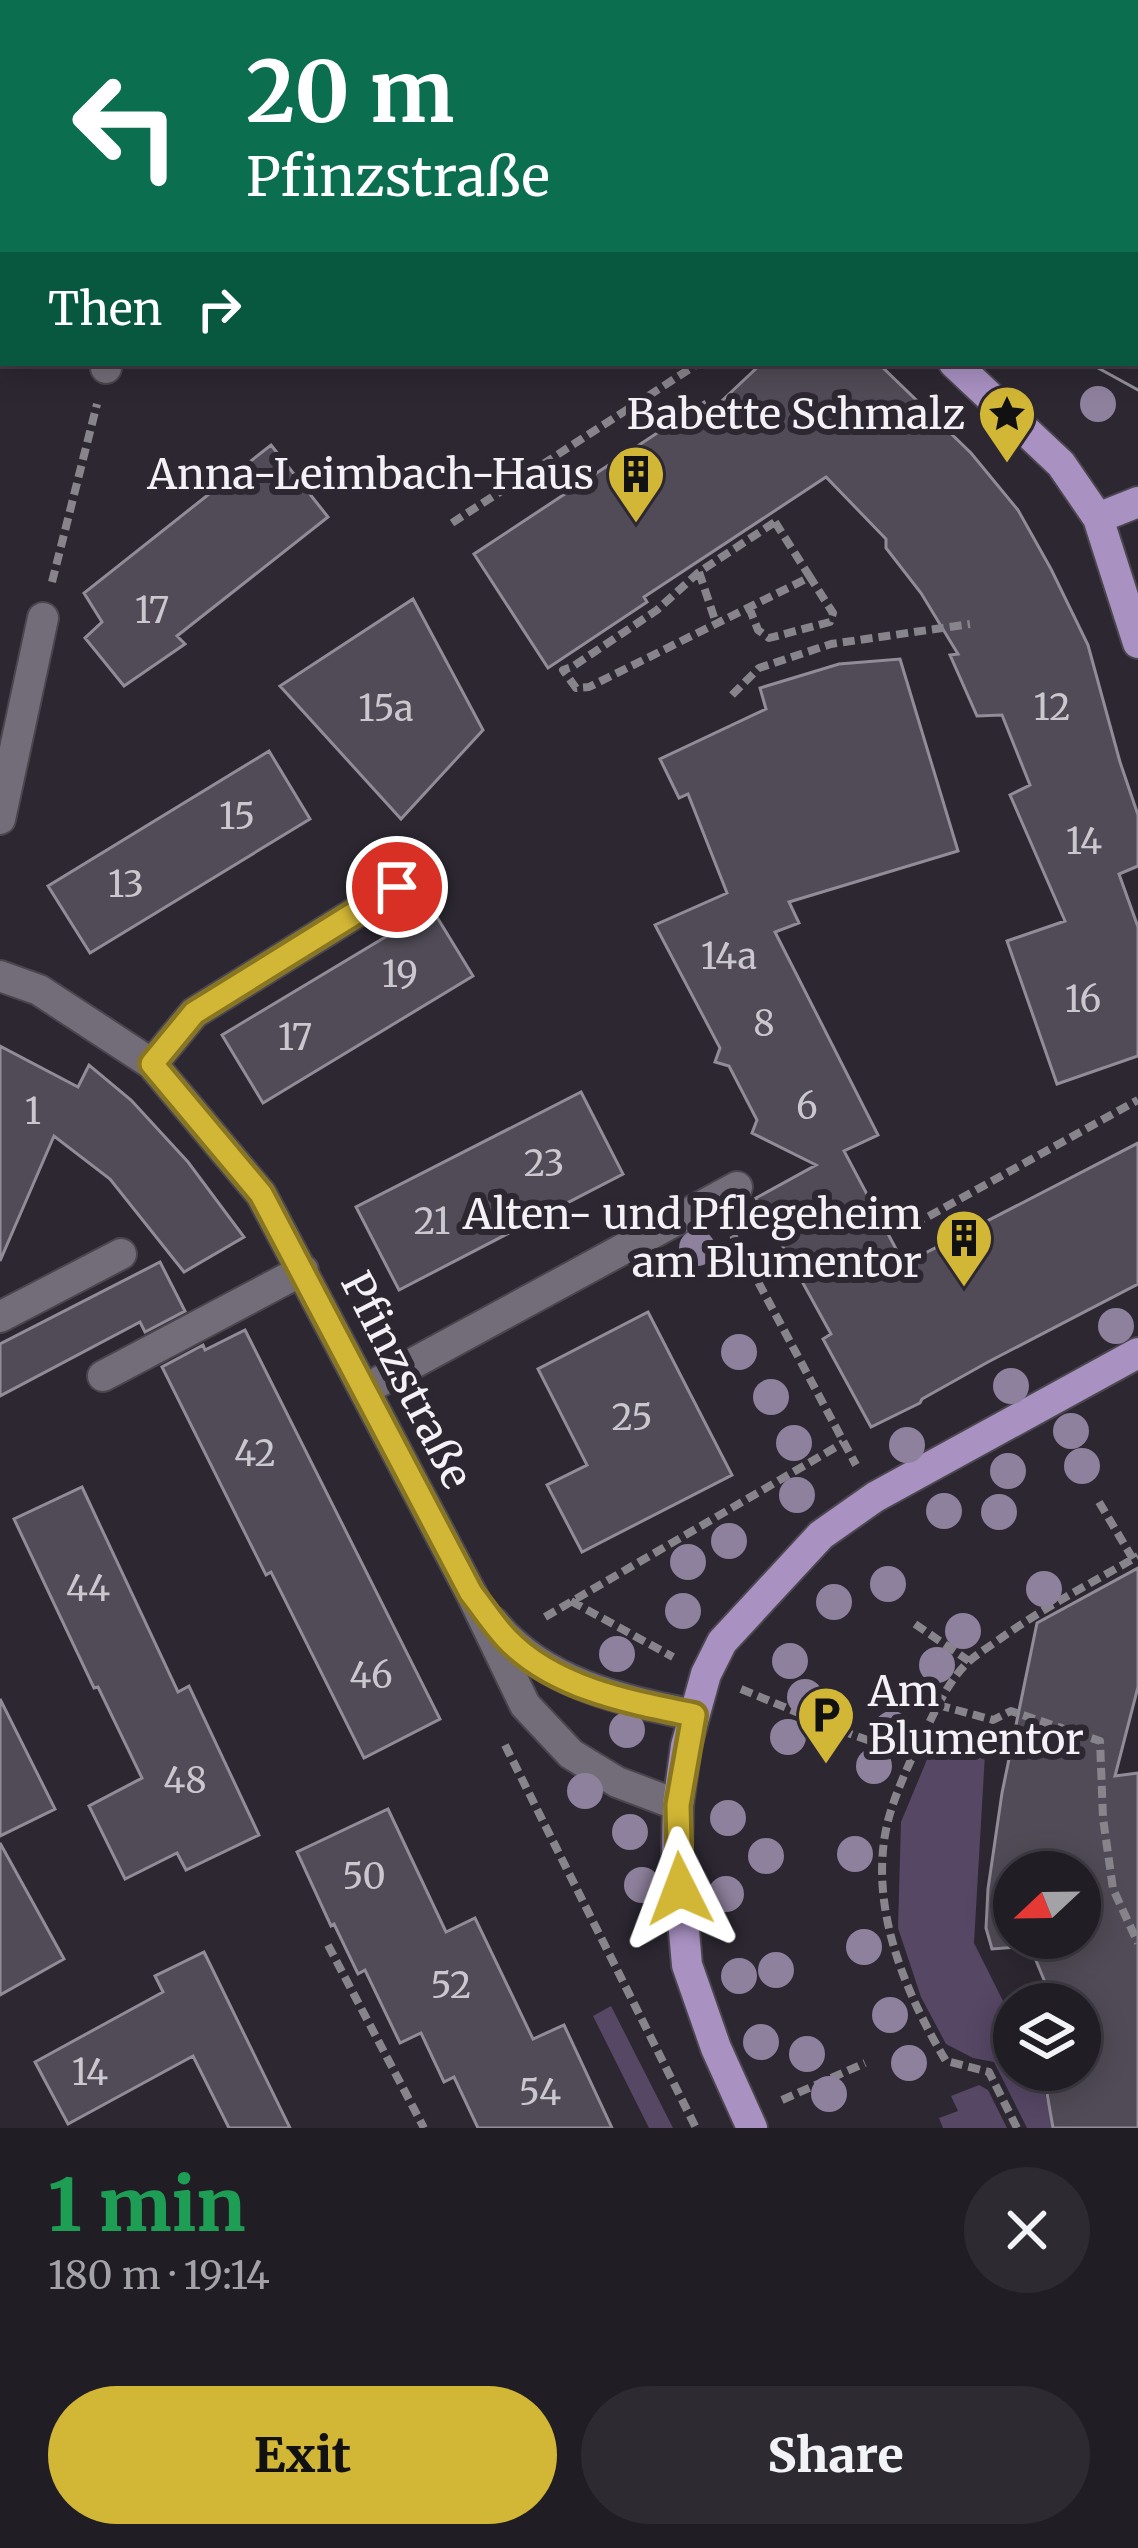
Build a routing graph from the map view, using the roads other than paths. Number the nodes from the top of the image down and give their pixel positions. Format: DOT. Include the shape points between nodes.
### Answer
graph roads {
  1 [pos="957,366"];
  2 [pos="1138,502"];
  3 [pos="1098,518"];
  4 [pos="43,618"];
  5 [pos="1138,643"];
  6 [pos="0,819"];
  7 [pos="397,887"];
  8 [pos="0,976"];
  9 [pos="152,1064"];
  10 [pos="725,1194"];
  11 [pos="122,1254"];
  12 [pos="303,1270"];
  13 [pos="0,1317"];
  14 [pos="1138,1353"];
  15 [pos="103,1376"];
  16 [pos="364,1390"];
  17 [pos="471,1593"];
  18 [pos="694,1715"];
  19 [pos="678,1805"];
  20 [pos="750,2122"];
  1 -- 3 [label="main road" via="1061,464"];
  2 -- 3 [label="main road"];
  3 -- 5 [label="main road"];
  4 -- 6 [label="street"];
  7 -- 9 [label="street" via="194,1013"];
  8 -- 9 [label="street, Pfinzstraße" via="39,990"];
  9 -- 12 [label="street, Pfinzstraße" via="261,1194"];
  10 -- 16 [label="street"];
  11 -- 13 [label="street"];
  12 -- 15 [label="street"];
  12 -- 16 [label="street, Pfinzstraße"];
  14 -- 18 [label="main road" via="875,1497 821,1535 722,1642"];
  16 -- 17 [label="street, Pfinzstraße"];
  17 -- 18 [label="street, Pfinzstraße" via="508,1640 555,1674"];
  17 -- 19 [label="street, Pfinzstraße" via="525,1705 571,1754"];
  18 -- 19 [label="main road"];
  19 -- 20 [label="main road" via="687,1965"];
}
